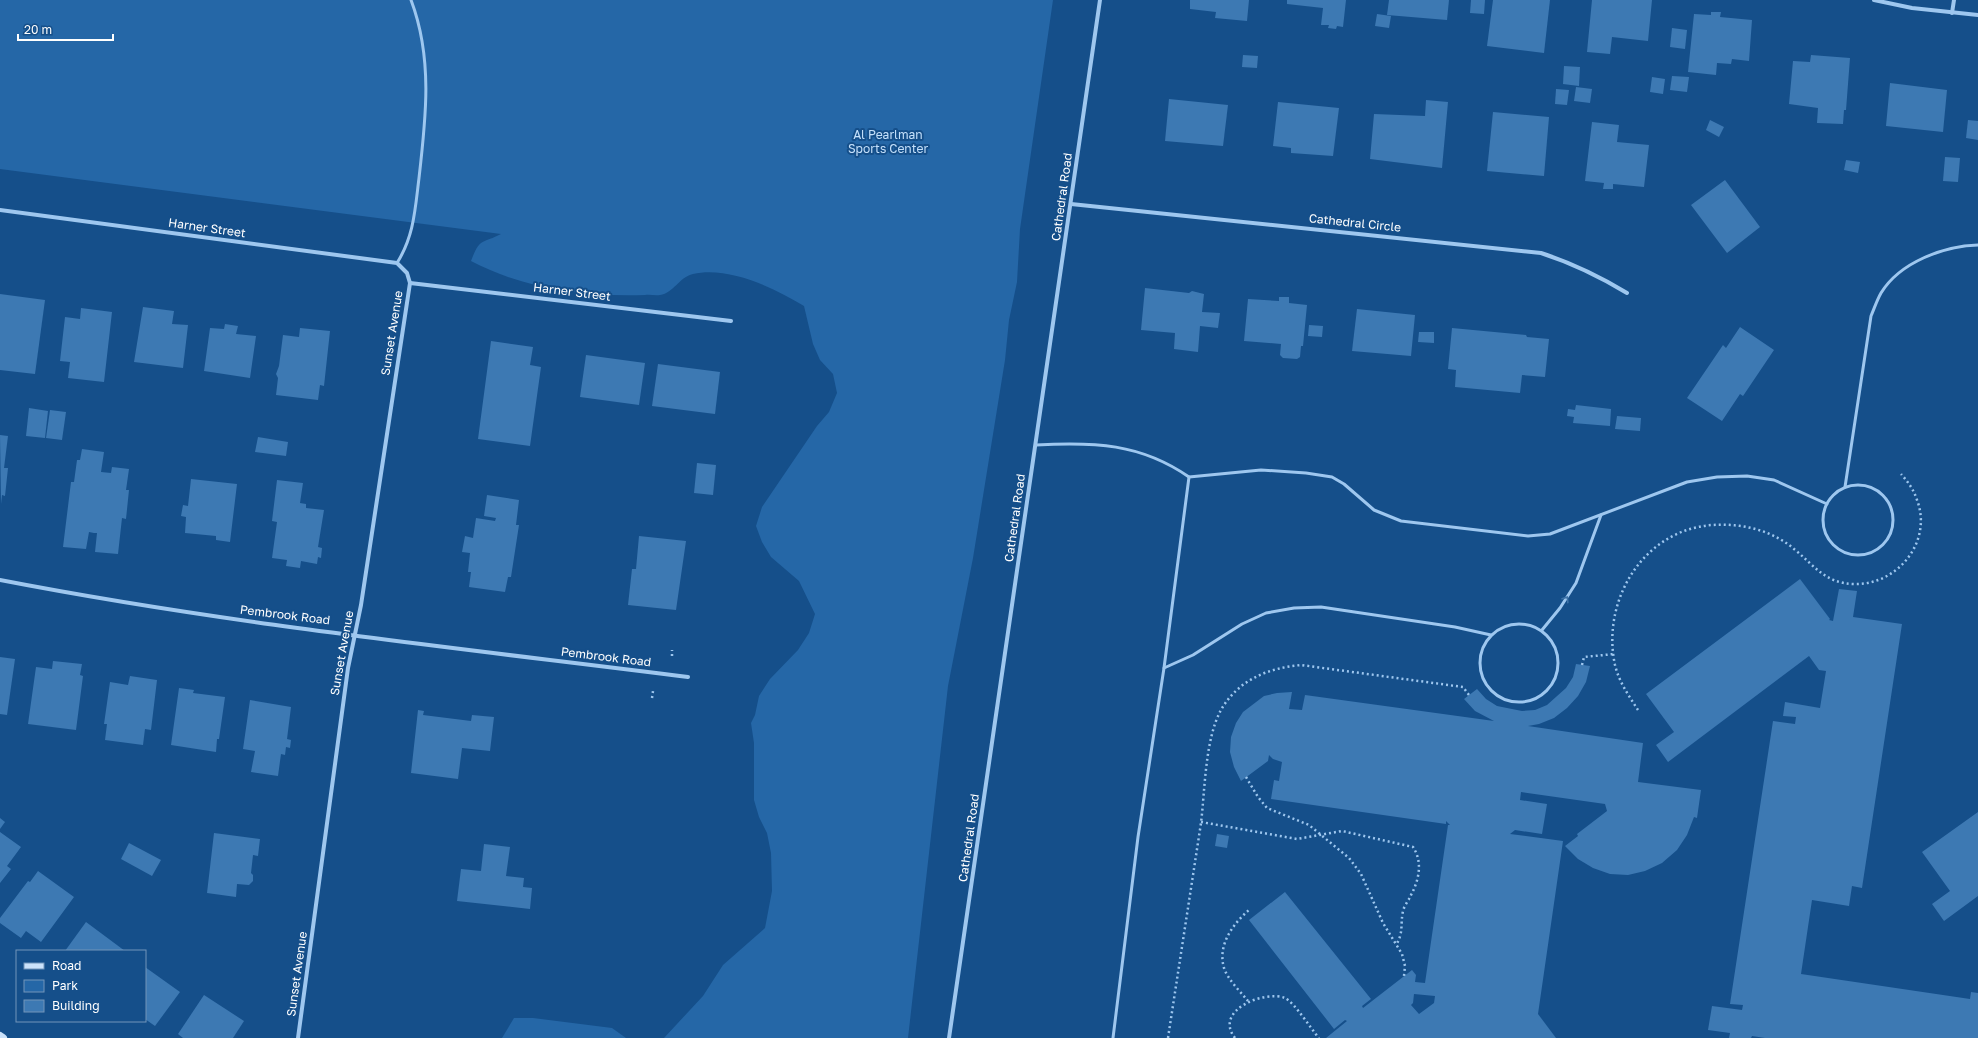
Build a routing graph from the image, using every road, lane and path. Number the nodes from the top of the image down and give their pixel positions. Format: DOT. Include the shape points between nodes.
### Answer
graph roads {
  1 [pos="411,0"];
  2 [pos="1100,0"];
  3 [pos="1874,0"];
  4 [pos="1954,0"];
  5 [pos="1952,13"];
  6 [pos="1978,15"];
  7 [pos="1071,204"];
  8 [pos="0,210"];
  9 [pos="1978,245"];
  10 [pos="397,263"];
  11 [pos="410,283"];
  12 [pos="1627,293"];
  13 [pos="731,321"];
  14 [pos="1036,445"];
  15 [pos="1901,474"];
  16 [pos="1189,477"];
  17 [pos="1845,487"];
  18 [pos="1827,504"];
  19 [pos="1600,515"];
  20 [pos="0,580"];
  21 [pos="1542,630"];
  22 [pos="355,635"];
  23 [pos="1491,635"];
  24 [pos="1614,654"];
  25 [pos="1582,665"];
  26 [pos="1164,668"];
  27 [pos="688,677"];
  28 [pos="1469,695"];
  29 [pos="1638,710"];
  30 [pos="1246,777"];
  31 [pos="1201,822"];
  32 [pos="1322,835"];
  33 [pos="1250,909"];
  34 [pos="1396,945"];
  35 [pos="1404,976"];
  36 [pos="1248,1001"];
  37 [pos="0,1036"];
  38 [pos="3,1038"];
  39 [pos="298,1038"];
  40 [pos="950,1038"];
  41 [pos="1113,1038"];
  42 [pos="1168,1038"];
  43 [pos="1235,1038"];
  44 [pos="1319,1038"];
  1 -- 10 [label="lane" via="421,31 426,60 427,90 412,230 406,249"];
  2 -- 7 [label="street, Cathedral Road"];
  3 -- 5 [label="street"];
  4 -- 5 [label="street"];
  5 -- 6 [label="street"];
  7 -- 12 [label="street, Cathedral Circle" via="1541,253 1570,262"];
  7 -- 14 [label="street, Cathedral Road"];
  8 -- 10 [label="street, Harner Street"];
  9 -- 17 [label="lane" via="1940,251 1920,259 1898,274 1881,292 1871,316"];
  10 -- 11 [label="street, Sunset Avenue" via="407,272"];
  11 -- 13 [label="street, Harner Street"];
  11 -- 22 [label="street, Sunset Avenue"];
  14 -- 16 [label="lane" via="1099,444 1127,448 1162,461"];
  14 -- 40 [label="street, Cathedral Road"];
  15 -- 24 [label="path" via="1918,500 1920,524 1915,546 1896,571 1869,584 1838,582 1824,576 1784,542 1757,529 1735,525 1711,525 1689,530 1667,539 1650,552 1624,584 1612,624"];
  16 -- 19 [label="lane" via="1261,470 1332,477 1374,510 1394,519 1528,536 1550,534"];
  16 -- 26 [label="lane"];
  17 -- 18 [label="lane"];
  17 -- 18 [label="lane" via="1869,486 1880,492 1888,501 1893,512 1893,524 1890,536 1882,546 1860,555 1848,554 1837,548 1829,539 1824,527"];
  18 -- 19 [label="lane" via="1774,480 1747,476 1717,477 1687,482"];
  21 -- 19 [label="lane, one-way" via="1576,583"];
  20 -- 22 [label="street, Pembrook Road" via="132,604"];
  21 -- 23 [label="lane" via="1516,623 1502,627"];
  21 -- 23 [label="lane" via="1552,639 1559,666 1555,679 1547,690 1536,698 1523,702 1509,701 1487,686 1481,673 1480,659"];
  22 -- 27 [label="street, Pembrook Road"];
  22 -- 39 [label="street, Sunset Avenue" via="348,668"];
  23 -- 26 [label="lane" via="1321,607 1294,608 1266,613 1242,624 1192,655"];
  24 -- 25 [label="path" via="1584,658"];
  24 -- 29 [label="path" via="1623,686"];
  26 -- 41 [label="lane" via="1138,837"];
  28 -- 31 [label="path" via="1463,688 1301,666 1280,667 1260,674 1242,684 1231,696 1214,725"];
  30 -- 32 [label="path" via="1267,808 1296,818"];
  31 -- 32 [label="path" via="1297,839"];
  31 -- 42 [label="path"];
  32 -- 34 [label="path" via="1349,858 1361,874"];
  32 -- 34 [label="path" via="1342,831 1413,847 1418,854 1417,884 1403,910 1401,936"];
  33 -- 36 [label="path" via="1236,921 1223,952 1224,968"];
  34 -- 35 [label="path" via="1402,954"];
  36 -- 43 [label="path" via="1238,1007 1231,1017 1231,1034"];
  36 -- 44 [label="path" via="1285,998"];
  37 -- 38 [label="main road"];
}
